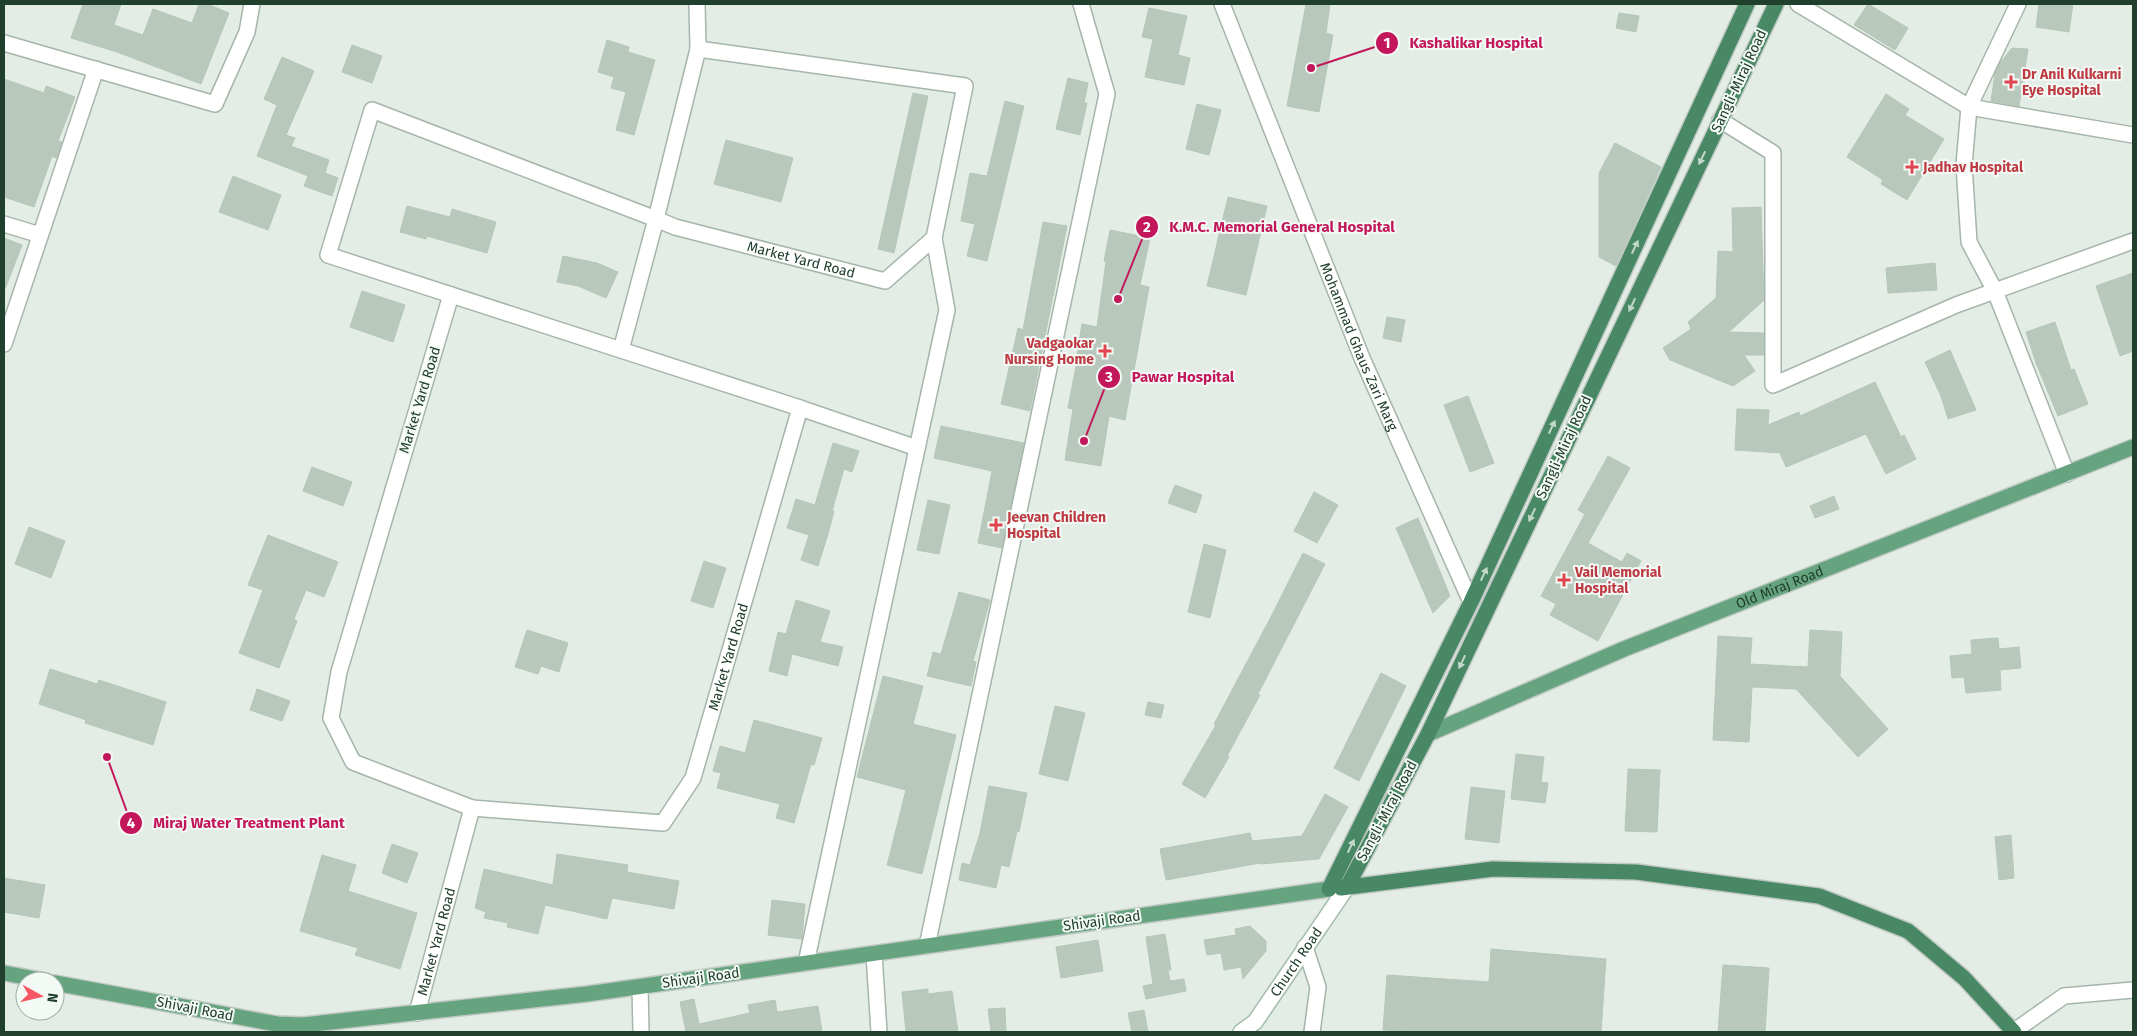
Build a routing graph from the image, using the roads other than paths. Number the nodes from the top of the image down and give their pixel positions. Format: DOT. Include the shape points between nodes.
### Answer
graph roads {
  1 [pos="252,4"];
  2 [pos="697,4"];
  3 [pos="1081,4"];
  4 [pos="1222,4"];
  5 [pos="1748,4"];
  6 [pos="1776,4"];
  7 [pos="1798,4"];
  8 [pos="2018,4"];
  9 [pos="4,42"];
  10 [pos="698,49"];
  11 [pos="96,69"];
  12 [pos="1969,108"];
  13 [pos="1720,120"];
  14 [pos="2133,135"];
  15 [pos="656,219"];
  16 [pos="4,224"];
  17 [pos="40,235"];
  18 [pos="934,238"];
  19 [pos="2133,241"];
  20 [pos="1995,291"];
  21 [pos="451,295"];
  22 [pos="4,344"];
  23 [pos="621,350"];
  24 [pos="800,408"];
  25 [pos="2133,447"];
  26 [pos="917,448"];
  27 [pos="2067,474"];
  28 [pos="1471,602"];
  29 [pos="1428,734"];
  30 [pos="472,808"];
  31 [pos="1347,887"];
  32 [pos="1329,890"];
  33 [pos="927,946"];
  34 [pos="1304,947"];
  35 [pos="874,954"];
  36 [pos="806,963"];
  37 [pos="65,985"];
  38 [pos="640,987"];
  39 [pos="2133,990"];
  40 [pos="417,1013"];
  41 [pos="1252,1027"];
  42 [pos="277,1028"];
  43 [pos="641,1032"];
  44 [pos="879,1032"];
  45 [pos="1241,1032"];
  46 [pos="1312,1032"];
  47 [pos="2014,1032"];
  1 -- 11 [label="street" via="247,32 215,104"];
  2 -- 10 [label="street"];
  3 -- 33 [label="street" via="1107,94"];
  4 -- 28 [label="street, Mohammad Ghaus Zari Marg" via="1362,358"];
  28 -- 5 [label="highway, Sangli-Miraj Road, one-way"];
  6 -- 13 [label="highway, Sangli-Miraj Road"];
  7 -- 12 [label="street"];
  8 -- 12 [label="street"];
  9 -- 11 [label="street"];
  10 -- 15 [label="street"];
  10 -- 18 [label="street" via="965,86"];
  11 -- 17 [label="street"];
  12 -- 14 [label="street"];
  12 -- 20 [label="street" via="1964,165 1969,242"];
  13 -- 20 [label="street" via="1773,153 1773,385"];
  13 -- 29 [label="highway, Sangli-Miraj Road, one-way"];
  15 -- 18 [label="street, Market Yard Road" via="675,227 885,281"];
  15 -- 21 [label="street" via="372,110 328,255"];
  15 -- 23 [label="street"];
  16 -- 17 [label="street"];
  17 -- 22 [label="street"];
  18 -- 26 [label="street" via="947,310"];
  19 -- 20 [label="street"];
  20 -- 27 [label="street"];
  21 -- 23 [label="street"];
  21 -- 30 [label="street, Market Yard Road" via="339,672 331,718 353,762"];
  23 -- 24 [label="street"];
  24 -- 26 [label="street"];
  24 -- 30 [label="street, Market Yard Road" via="693,778 663,823"];
  25 -- 27 [label="main road, Old Miraj Road"];
  26 -- 36 [label="street"];
  27 -- 29 [label="main road, Old Miraj Road" via="1624,649"];
  32 -- 28 [label="highway, Sangli-Miraj Road, one-way"];
  29 -- 31 [label="highway, Sangli-Miraj Road"];
  30 -- 40 [label="street, Market Yard Road"];
  31 -- 32 [label="highway, Shivaji Road"];
  31 -- 34 [label="street, Church Road"];
  31 -- 47 [label="highway, Shivaji Road" via="1493,869 1636,872 1819,896 1908,931 1964,978"];
  32 -- 33 [label="main road, Shivaji Road"];
  33 -- 35 [label="main road, Shivaji Road"];
  34 -- 41 [label="street, Church Road"];
  34 -- 46 [label="street" via="1318,987"];
  35 -- 36 [label="main road, Shivaji Road"];
  35 -- 44 [label="street"];
  36 -- 38 [label="main road, Shivaji Road"];
  37 -- 42 [label="main road, Shivaji Road"];
  38 -- 40 [label="main road, Shivaji Road"];
  38 -- 43 [label="street"];
  39 -- 47 [label="street" via="2064,996"];
  40 -- 42 [label="main road, Shivaji Road"];
  41 -- 45 [label="street, Church Road"];
}
